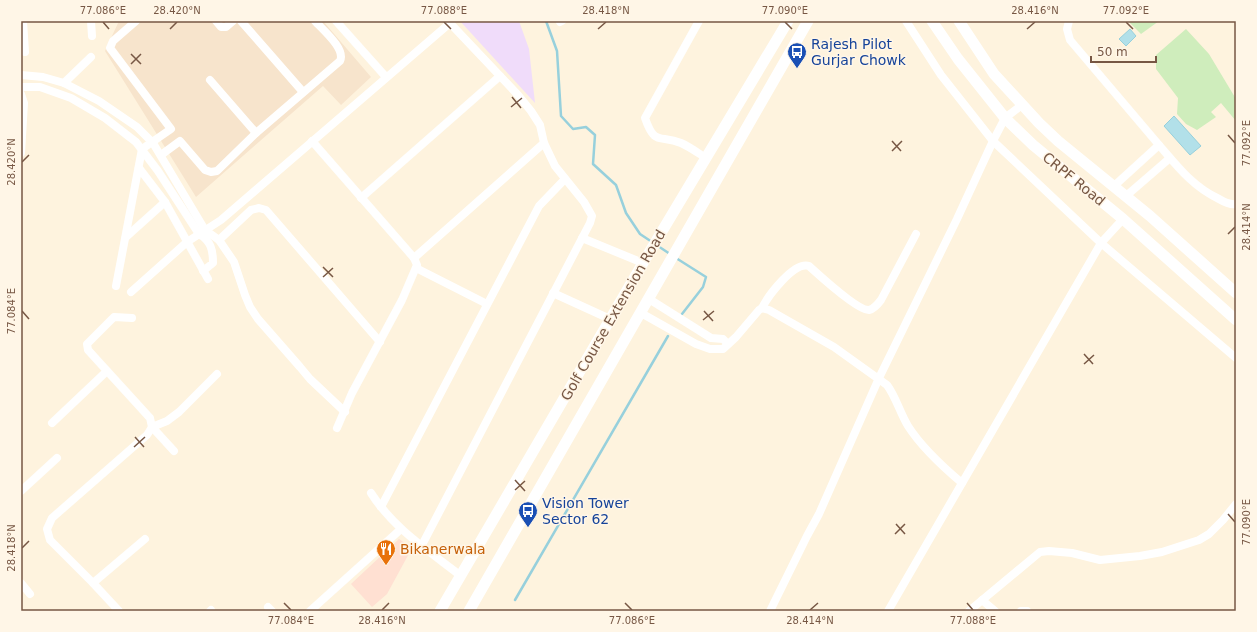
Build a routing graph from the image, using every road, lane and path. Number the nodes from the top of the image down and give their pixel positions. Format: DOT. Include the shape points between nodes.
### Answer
graph roads {
  1 [pos="24,21"];
  2 [pos="91,21"];
  3 [pos="136,21"];
  4 [pos="216,21"];
  5 [pos="233,21"];
  6 [pos="241,21"];
  7 [pos="315,21"];
  8 [pos="336,21"];
  9 [pos="699,21"];
  10 [pos="788,21"];
  11 [pos="808,21"];
  12 [pos="906,21"];
  13 [pos="932,21"];
  14 [pos="959,21"];
  15 [pos="1069,21"];
  16 [pos="449,22"];
  17 [pos="92,36"];
  18 [pos="25,52"];
  19 [pos="91,57"];
  20 [pos="21,75"];
  21 [pos="500,76"];
  22 [pos="386,77"];
  23 [pos="210,80"];
  24 [pos="64,83"];
  25 [pos="21,87"];
  26 [pos="303,92"];
  27 [pos="21,94"];
  28 [pos="1022,105"];
  29 [pos="1005,118"];
  30 [pos="727,123"];
  31 [pos="171,129"];
  32 [pos="744,131"];
  33 [pos="256,133"];
  34 [pos="180,141"];
  35 [pos="312,141"];
  36 [pos="993,141"];
  37 [pos="153,143"];
  38 [pos="544,143"];
  39 [pos="1159,145"];
  40 [pos="142,149"];
  41 [pos="21,153"];
  42 [pos="161,155"];
  43 [pos="706,158"];
  44 [pos="1170,158"];
  45 [pos="139,168"];
  46 [pos="565,179"];
  47 [pos="1114,186"];
  48 [pos="1126,196"];
  49 [pos="361,198"];
  50 [pos="165,202"];
  51 [pos="1236,205"];
  52 [pos="1123,219"];
  53 [pos="202,232"];
  54 [pos="916,234"];
  55 [pos="126,237"];
  56 [pos="582,238"];
  57 [pos="219,240"];
  58 [pos="187,242"];
  59 [pos="1101,243"];
  60 [pos="414,258"];
  61 [pos="643,262"];
  62 [pos="416,268"];
  63 [pos="203,271"];
  64 [pos="208,279"];
  65 [pos="116,286"];
  66 [pos="131,292"];
  67 [pos="1236,293"];
  68 [pos="553,294"];
  69 [pos="649,298"];
  70 [pos="488,304"];
  71 [pos="762,308"];
  72 [pos="641,313"];
  73 [pos="132,318"];
  74 [pos="610,319"];
  75 [pos="1236,320"];
  76 [pos="380,342"];
  77 [pos="728,344"];
  78 [pos="1236,358"];
  79 [pos="107,371"];
  80 [pos="217,374"];
  81 [pos="879,378"];
  82 [pos="345,412"];
  83 [pos="52,423"];
  84 [pos="152,427"];
  85 [pos="337,428"];
  86 [pos="174,451"];
  87 [pos="57,458"];
  88 [pos="962,483"];
  89 [pos="21,491"];
  90 [pos="371,493"];
  91 [pos="1236,504"];
  92 [pos="382,507"];
  93 [pos="401,528"];
  94 [pos="145,539"];
  95 [pos="422,545"];
  96 [pos="461,576"];
  97 [pos="21,583"];
  98 [pos="94,583"];
  99 [pos="30,594"];
  100 [pos="982,600"];
  101 [pos="119,611"];
  102 [pos="310,611"];
  103 [pos="440,611"];
  104 [pos="469,611"];
  105 [pos="770,611"];
  106 [pos="888,611"];
  107 [pos="969,611"];
  108 [pos="995,611"];
  109 [pos="1021,611"];
  110 [pos="1027,611"];
  1 -- 18 [label="street"];
  2 -- 17 [label="street"];
  3 -- 31 [label="street" via="113,42 110,48"];
  4 -- 5 [label="street" via="221,27 226,27"];
  6 -- 26 [label="street"];
  7 -- 26 [label="street" via="340,50 342,56 340,61"];
  8 -- 22 [label="street"];
  9 -- 43 [label="street" via="645,118 656,138 680,143"];
  10 -- 30 [label="main road, Golf Course Extension Road"];
  11 -- 32 [label="main road, Golf Course Extension Road"];
  12 -- 36 [label="street" via="941,75"];
  13 -- 29 [label="main road, CRPF Road" via="958,59"];
  14 -- 28 [label="main road" via="994,74"];
  15 -- 39 [label="street" via="1067,29 1070,40"];
  16 -- 21 [label="street"];
  16 -- 22 [label="street"];
  19 -- 24 [label="street"];
  20 -- 24 [label="street" via="43,77"];
  21 -- 38 [label="street" via="531,111 540,125"];
  21 -- 49 [label="street"];
  22 -- 35 [label="street"];
  23 -- 33 [label="street"];
  24 -- 37 [label="street" via="99,101 137,127"];
  25 -- 40 [label="street" via="40,87 71,98 105,118"];
  26 -- 33 [label="street"];
  27 -- 41 [label="street" via="24,103"];
  28 -- 29 [label="street"];
  28 -- 47 [label="main road" via="1058,141"];
  29 -- 36 [label="street"];
  29 -- 52 [label="main road, CRPF Road" via="1033,146"];
  30 -- 32 [label="main road"];
  30 -- 43 [label="main road, Golf Course Extension Road"];
  31 -- 34 [label="street"];
  31 -- 37 [label="street"];
  32 -- 69 [label="main road, Golf Course Extension Road"];
  33 -- 34 [label="street" via="217,171 211,172 205,170"];
  34 -- 42 [label="street"];
  35 -- 49 [label="street"];
  35 -- 53 [label="street" via="221,220"];
  36 -- 59 [label="street"];
  36 -- 81 [label="street"];
  37 -- 40 [label="street"];
  37 -- 42 [label="street"];
  38 -- 46 [label="street" via="555,166"];
  38 -- 60 [label="street"];
  39 -- 44 [label="street"];
  39 -- 47 [label="street"];
  40 -- 45 [label="street"];
  40 -- 53 [label="street"];
  42 -- 53 [label="street"];
  43 -- 61 [label="main road, Golf Course Extension Road"];
  44 -- 48 [label="street"];
  44 -- 51 [label="street" via="1197,186 1228,204"];
  45 -- 50 [label="street"];
  45 -- 55 [label="street"];
  46 -- 56 [label="street" via="592,216"];
  46 -- 70 [label="street" via="539,206"];
  47 -- 48 [label="main road"];
  48 -- 67 [label="main road"];
  49 -- 60 [label="street"];
  50 -- 55 [label="street"];
  50 -- 58 [label="street"];
  52 -- 59 [label="street"];
  52 -- 75 [label="main road, CRPF Road"];
  53 -- 57 [label="street"];
  53 -- 58 [label="street"];
  53 -- 63 [label="street" via="213,252 213,263"];
  54 -- 71 [label="street" via="881,300 870,310 854,304 804,264 773,290"];
  55 -- 65 [label="street"];
  56 -- 61 [label="street"];
  56 -- 68 [label="street"];
  57 -- 76 [label="street" via="251,210 266,210"];
  57 -- 82 [label="street" via="234,262 245,296 258,318 310,379"];
  58 -- 63 [label="street"];
  58 -- 66 [label="street"];
  59 -- 78 [label="street"];
  59 -- 88 [label="street"];
  60 -- 62 [label="street"];
  61 -- 74 [label="main road, Golf Course Extension Road"];
  62 -- 70 [label="street"];
  62 -- 76 [label="street"];
  63 -- 64 [label="street"];
  68 -- 74 [label="street"];
  68 -- 95 [label="street"];
  69 -- 72 [label="main road, Golf Course Extension Road"];
  69 -- 77 [label="street" via="711,338 723,339"];
  70 -- 92 [label="street"];
  71 -- 77 [label="street"];
  71 -- 81 [label="street" via="834,346"];
  72 -- 77 [label="street" via="696,344 710,349 723,349"];
  72 -- 104 [label="main road, Golf Course Extension Road"];
  73 -- 79 [label="street" via="114,317 86,344 88,350"];
  74 -- 96 [label="main road, Golf Course Extension Road"];
  76 -- 82 [label="street" via="352,393"];
  79 -- 83 [label="street"];
  79 -- 84 [label="street" via="150,418"];
  80 -- 84 [label="street" via="179,412 167,421"];
  81 -- 88 [label="street" via="892,392 903,417 918,440"];
  81 -- 105 [label="street" via="819,514"];
  82 -- 85 [label="street"];
  84 -- 86 [label="street"];
  84 -- 98 [label="street" via="147,435 52,518 48,529 50,540"];
  87 -- 89 [label="street"];
  88 -- 106 [label="street"];
  90 -- 92 [label="street"];
  91 -- 100 [label="street" via="1209,534 1199,540 1162,552 1100,560 1072,553 1040,552"];
  92 -- 93 [label="street"];
  93 -- 95 [label="street"];
  93 -- 102 [label="street"];
  94 -- 98 [label="street"];
  95 -- 96 [label="street"];
  96 -- 103 [label="main road, Golf Course Extension Road"];
  97 -- 99 [label="street"];
  98 -- 101 [label="street"];
  100 -- 107 [label="street"];
  100 -- 108 [label="street"];
  109 -- 110 [label="street"];
}
